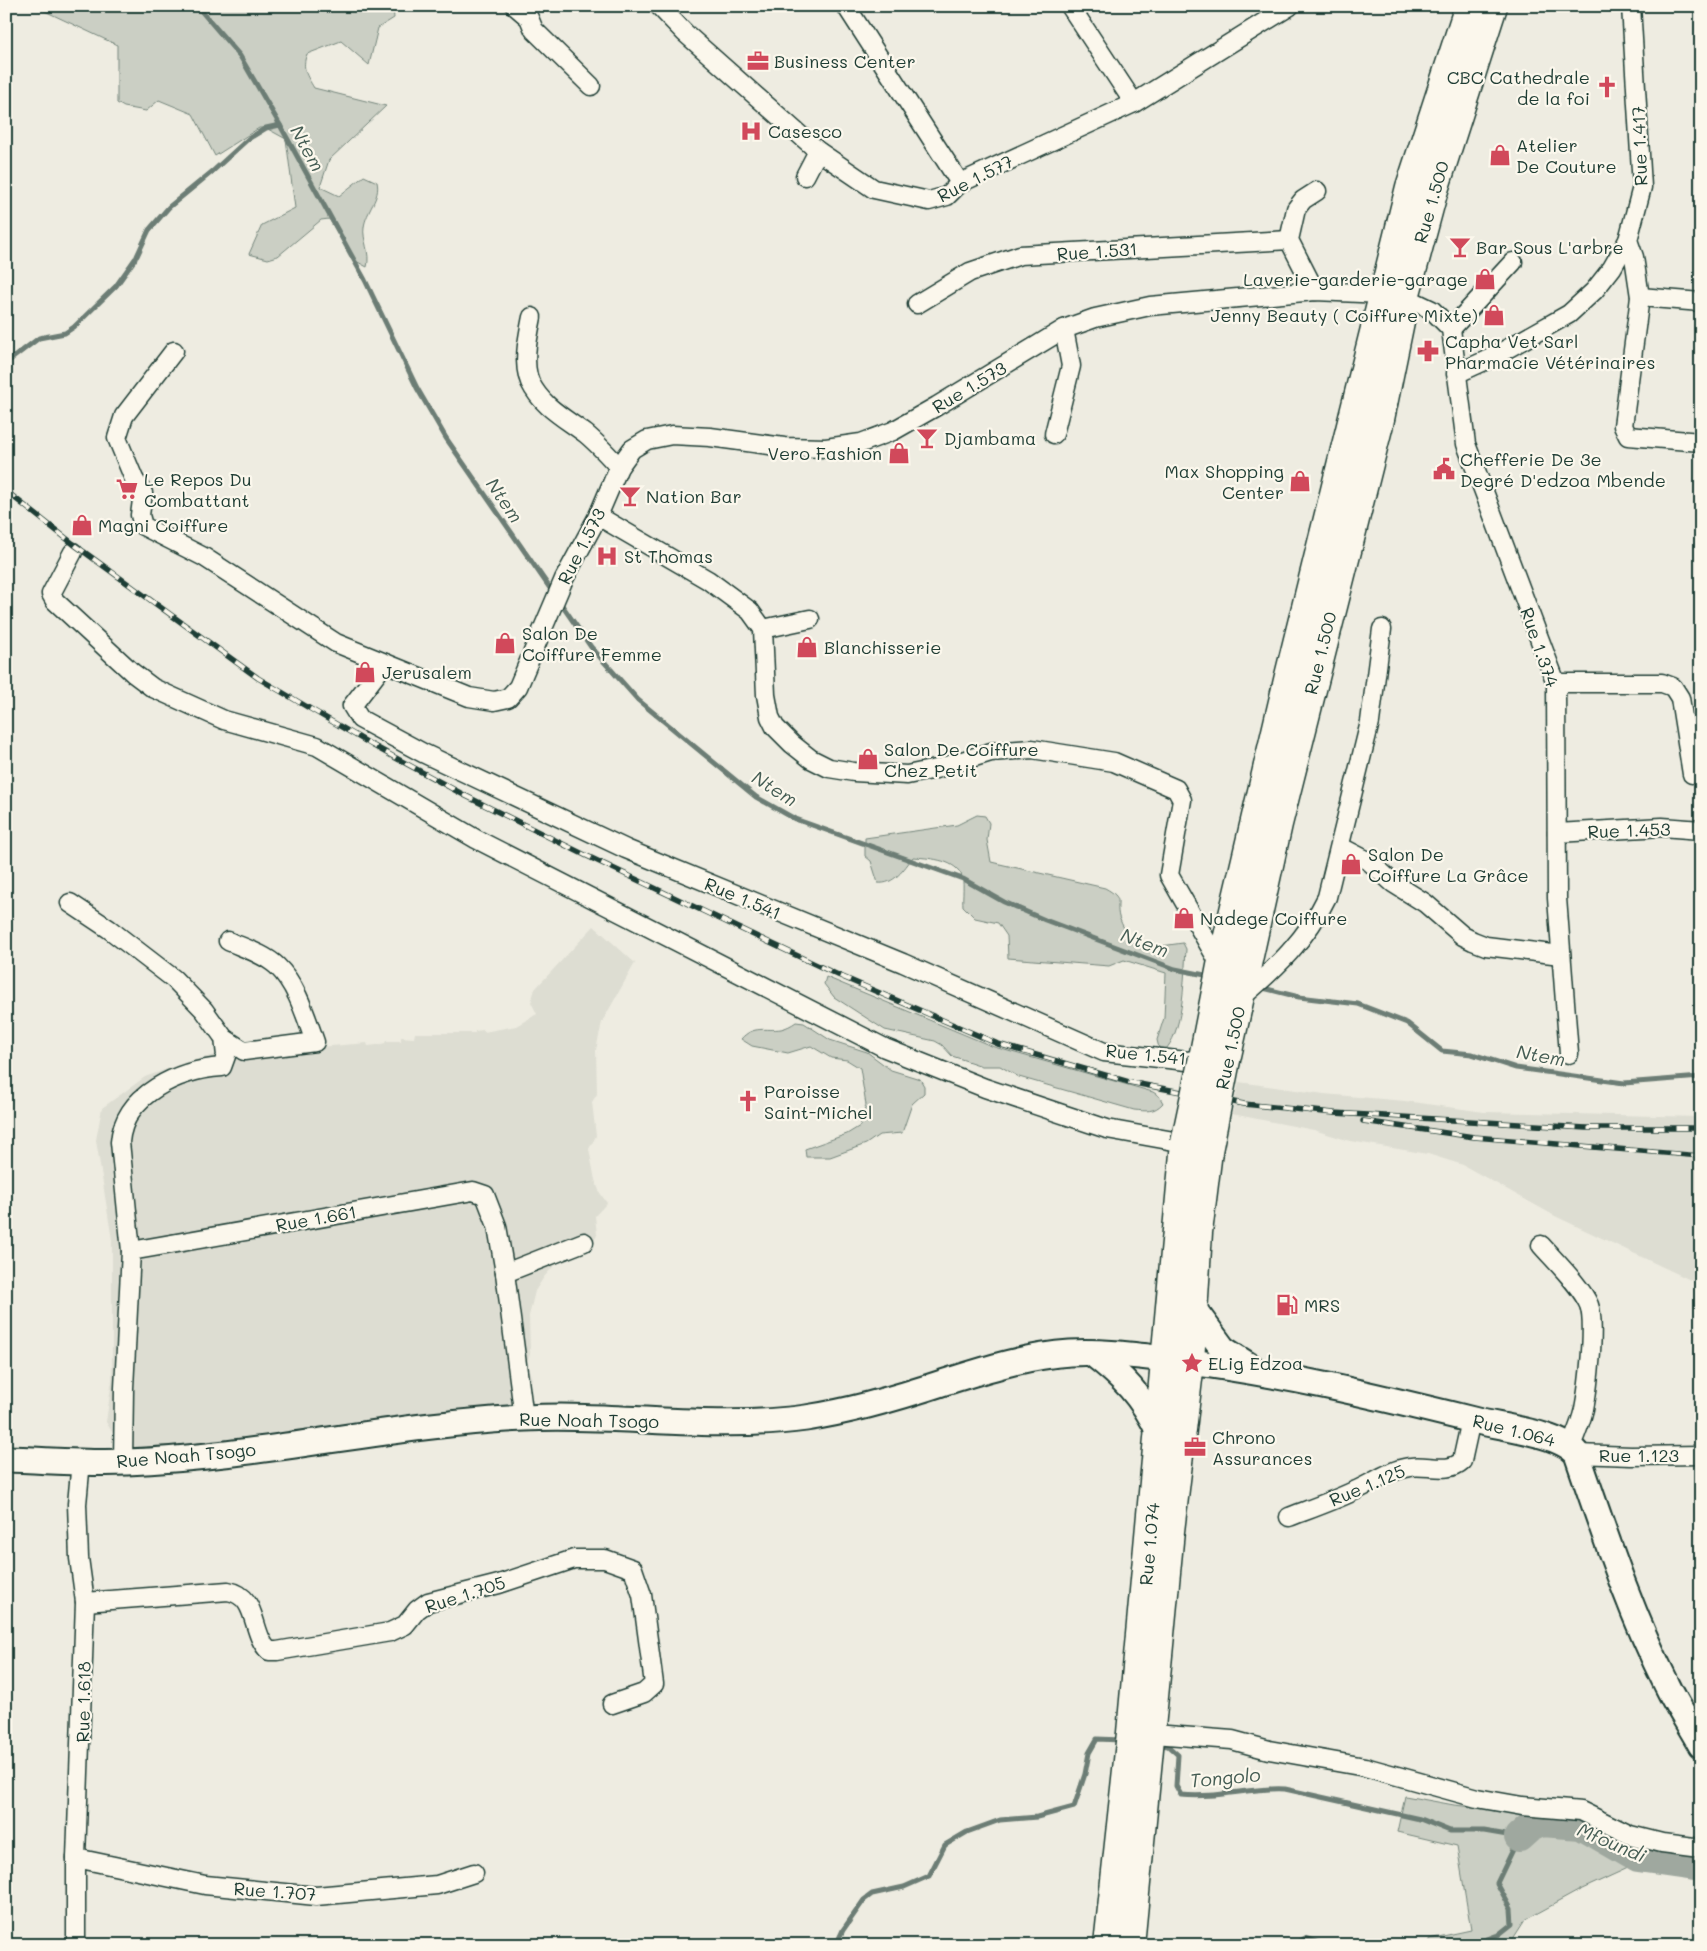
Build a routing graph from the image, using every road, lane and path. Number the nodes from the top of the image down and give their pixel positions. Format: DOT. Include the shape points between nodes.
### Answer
graph roads {
  1 [pos="515,6"];
  2 [pos="659,6"];
  3 [pos="846,6"];
  4 [pos="1070,6"];
  5 [pos="1290,6"];
  6 [pos="1469,6"];
  7 [pos="1493,6"];
  8 [pos="1631,6"];
  9 [pos="591,86"];
  10 [pos="1134,103"];
  11 [pos="818,151"];
  12 [pos="805,176"];
  13 [pos="960,183"];
  14 [pos="1317,191"];
  15 [pos="1289,240"];
  16 [pos="1628,240"];
  17 [pos="1513,262"];
  18 [pos="1315,291"];
  19 [pos="1394,295"];
  20 [pos="1640,297"];
  21 [pos="1701,302"];
  22 [pos="918,304"];
  23 [pos="532,317"];
  24 [pos="1064,329"];
  25 [pos="1451,329"];
  26 [pos="174,350"];
  27 [pos="1456,374"];
  28 [pos="1054,434"];
  29 [pos="1701,442"];
  30 [pos="619,467"];
  31 [pos="598,516"];
  32 [pos="73,552"];
  33 [pos="810,618"];
  34 [pos="763,629"];
  35 [pos="1382,629"];
  36 [pos="385,663"];
  37 [pos="1556,683"];
  38 [pos="1692,774"];
  39 [pos="1701,830"];
  40 [pos="1557,833"];
  41 [pos="1341,847"];
  42 [pos="70,903"];
  43 [pos="228,940"];
  44 [pos="1561,955"];
  45 [pos="1221,966"];
  46 [pos="1241,998"];
  47 [pos="224,1038"];
  48 [pos="1569,1054"];
  49 [pos="1214,1059"];
  50 [pos="1197,1147"];
  51 [pos="584,1242"];
  52 [pos="1541,1245"];
  53 [pos="132,1251"];
  54 [pos="505,1273"];
  55 [pos="1195,1311"];
  56 [pos="1092,1353"];
  57 [pos="1178,1361"];
  58 [pos="1277,1377"];
  59 [pos="524,1418"];
  60 [pos="1471,1420"];
  61 [pos="1159,1432"];
  62 [pos="1574,1450"];
  63 [pos="1701,1455"];
  64 [pos="6,1459"];
  65 [pos="81,1461"];
  66 [pos="123,1462"];
  67 [pos="1289,1517"];
  68 [pos="1157,1559"];
  69 [pos="85,1602"];
  70 [pos="612,1704"];
  71 [pos="1141,1733"];
  72 [pos="1701,1745"];
  73 [pos="1701,1848"];
  74 [pos="76,1858"];
  75 [pos="474,1873"];
  76 [pos="76,1945"];
  77 [pos="1108,1945"];
  78 [pos="1130,1945"];
  1 -- 9 [label="street" via="529,18 534,30"];
  2 -- 11 [label="street, Rue 1.577"];
  3 -- 13 [label="street"];
  4 -- 10 [label="street"];
  5 -- 10 [label="street, Rue 1.577"];
  6 -- 19 [label="main road, Rue 1.500" via="1410,187"];
  7 -- 19 [label="main road, Rue 1.500" via="1433,193"];
  8 -- 16 [label="street, Rue 1.417" via="1642,187"];
  10 -- 13 [label="street, Rue 1.577"];
  11 -- 12 [label="street"];
  11 -- 13 [label="street, Rue 1.577" via="874,189 904,197 929,201 947,196"];
  14 -- 15 [label="street" via="1302,200 1296,209"];
  15 -- 18 [label="street"];
  15 -- 22 [label="street, Rue 1.531" via="1020,255 970,272"];
  16 -- 20 [label="street"];
  16 -- 27 [label="street, Rue 1.417" via="1594,291 1568,314"];
  17 -- 25 [label="street"];
  18 -- 19 [label="street, Rue 1.573"];
  18 -- 24 [label="street, Rue 1.573" via="1150,306 1095,318"];
  19 -- 25 [label="street" via="1432,310"];
  19 -- 45 [label="main road, Rue 1.500" via="1288,676"];
  19 -- 46 [label="main road, Rue 1.500" via="1379,424 1278,824"];
  20 -- 21 [label="street"];
  20 -- 29 [label="street" via="1623,426 1625,432 1628,436"];
  23 -- 30 [label="street" via="527,340 530,381 546,406 601,447"];
  24 -- 28 [label="street" via="1071,366"];
  24 -- 30 [label="street, Rue 1.573" via="893,431 861,443 826,448 784,447 672,435 647,440 632,449"];
  25 -- 27 [label="street, Rue 1.374"];
  26 -- 36 [label="street, Rue 1.573" via="124,416 117,438 134,480 143,493 140,515 143,526 204,557 336,643"];
  27 -- 37 [label="street, Rue 1.374" via="1466,444"];
  30 -- 31 [label="street, Rue 1.573"];
  31 -- 34 [label="street" via="708,580 750,612"];
  31 -- 36 [label="street, Rue 1.573" via="564,579 518,687 508,698 494,701 469,697"];
  32 -- 50 [label="street" via="51,594 55,601 153,688 224,720 330,752 476,839 913,1061 1107,1129"];
  33 -- 34 [label="street"];
  34 -- 45 [label="street" via="766,695 775,728 811,759 829,768 908,774 931,771 991,752 1032,749 1114,762 1176,789 1182,800 1169,876"];
  35 -- 41 [label="street" via="1370,722"];
  36 -- 49 [label="street, Rue 1.541" via="352,706 360,719 423,753 626,849 903,963 1104,1052 1187,1061"];
  37 -- 38 [label="street" via="1662,684 1673,687 1680,698"];
  37 -- 40 [label="street, Rue 1.374"];
  39 -- 40 [label="street, Rue 1.453" via="1662,827"];
  40 -- 44 [label="street, Rue 1.374"];
  41 -- 44 [label="street" via="1370,862 1393,884 1425,903 1473,941 1486,946"];
  41 -- 46 [label="street" via="1328,896 1314,923 1272,971"];
  42 -- 47 [label="street" via="174,979 204,1010"];
  43 -- 47 [label="street" via="277,966 291,984 315,1042 244,1051"];
  44 -- 48 [label="street, Rue 1.374"];
  45 -- 49 [label="main road, Rue 1.500"];
  46 -- 49 [label="main road, Rue 1.500"];
  47 -- 53 [label="street" via="226,1056 222,1067 203,1068 149,1091 126,1116 120,1142"];
  49 -- 50 [label="main road, bridge"];
  50 -- 55 [label="main road"];
  50 -- 57 [label="main road, Rue 1.074"];
  51 -- 54 [label="street"];
  52 -- 62 [label="street" via="1578,1290 1592,1316 1587,1388"];
  53 -- 54 [label="street, Rue 1.661" via="473,1191 485,1195 491,1208"];
  53 -- 66 [label="street"];
  54 -- 59 [label="street, Rue 1.661"];
  55 -- 57 [label="main road, Rue 1.074"];
  55 -- 58 [label="main road" via="1223,1350 1253,1368"];
  56 -- 57 [label="main road, Rue Noah Tsogo"];
  56 -- 59 [label="main road, Rue Noah Tsogo" via="1033,1357 876,1402 772,1422"];
  56 -- 61 [label="main road" via="1130,1385 1151,1414"];
  57 -- 58 [label="main road, Rue 1.064"];
  57 -- 61 [label="main road, Rue 1.074"];
  57 -- 68 [label="main road, Rue 1.074"];
  58 -- 60 [label="main road, Rue 1.064" via="1405,1402"];
  59 -- 66 [label="main road, Rue Noah Tsogo" via="187,1458"];
  60 -- 62 [label="main road, Rue 1.064" via="1542,1436"];
  60 -- 67 [label="street, Rue 1.125" via="1462,1461 1458,1465 1450,1468 1412,1466 1396,1470"];
  61 -- 68 [label="main road, Rue 1.074"];
  62 -- 63 [label="street, Rue 1.123" via="1631,1456"];
  62 -- 72 [label="main road, Rue 1.064" via="1647,1642 1667,1686"];
  64 -- 65 [label="main road, Rue Noah Tsogo"];
  65 -- 66 [label="main road, Rue Noah Tsogo"];
  65 -- 69 [label="street, Rue 1.618" via="77,1504"];
  68 -- 71 [label="main road, Rue 1.074"];
  69 -- 70 [label="street, Rue 1.705" via="237,1593 246,1601 264,1646 268,1651 277,1651 390,1632 405,1625 428,1602 499,1584 574,1559 605,1559 633,1569 642,1595 654,1684 644,1693"];
  69 -- 74 [label="street, Rue 1.618"];
  71 -- 73 [label="street" via="1232,1740 1365,1768 1477,1798 1581,1811 1630,1835"];
  71 -- 77 [label="main road, Rue 1.074"];
  71 -- 78 [label="main road, Rue 1.074"];
  74 -- 75 [label="street, Rue 1.707" via="205,1885 316,1896 437,1885"];
  74 -- 76 [label="street, Rue 1.618"];
}
